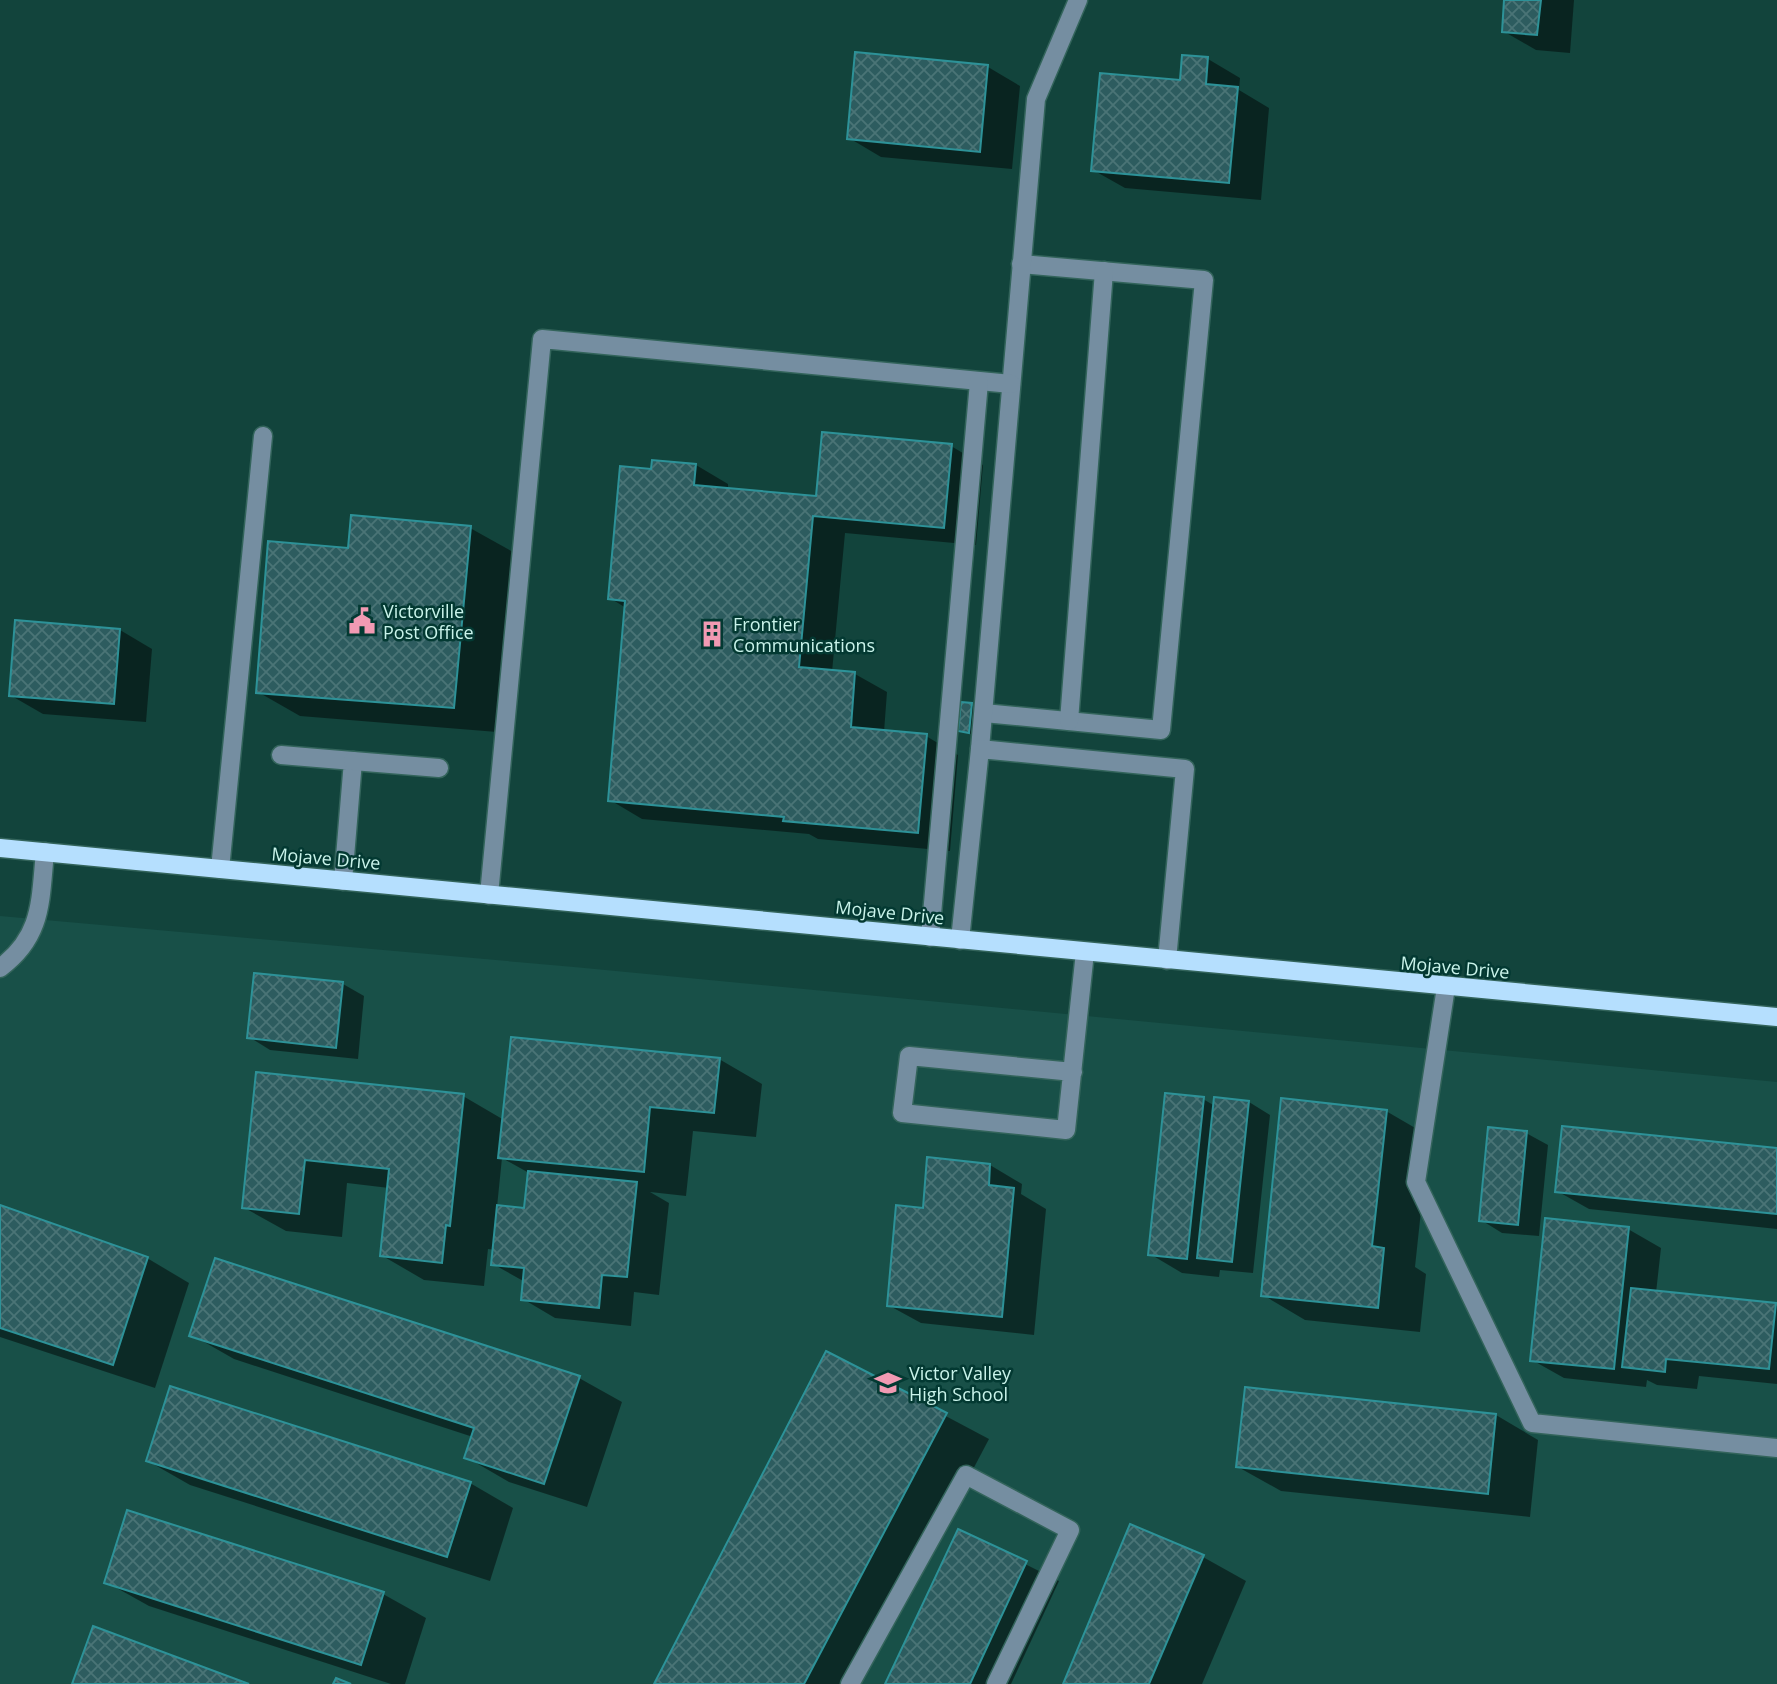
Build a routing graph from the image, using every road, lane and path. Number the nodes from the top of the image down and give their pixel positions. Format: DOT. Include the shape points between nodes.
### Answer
graph roads {
  1 [pos="1078,0"];
  2 [pos="1021,264"];
  3 [pos="1104,271"];
  4 [pos="979,382"];
  5 [pos="1011,384"];
  6 [pos="263,436"];
  7 [pos="984,713"];
  8 [pos="1069,721"];
  9 [pos="980,749"];
  10 [pos="281,755"];
  11 [pos="353,761"];
  12 [pos="439,768"];
  13 [pos="0,848"];
  14 [pos="46,852"];
  15 [pos="220,869"];
  16 [pos="343,881"];
  17 [pos="489,895"];
  18 [pos="930,937"];
  19 [pos="960,940"];
  20 [pos="1085,952"];
  21 [pos="1167,960"];
  22 [pos="0,968"];
  23 [pos="1446,987"];
  24 [pos="1777,1017"];
  25 [pos="1073,1072"];
  26 [pos="1777,1448"];
  27 [pos="850,1684"];
  28 [pos="996,1684"];
  1 -- 2 [label="lane" via="1037,99"];
  2 -- 3 [label="lane"];
  2 -- 5 [label="lane"];
  3 -- 8 [label="lane"];
  3 -- 8 [label="lane" via="1204,280 1161,730"];
  4 -- 5 [label="lane"];
  4 -- 17 [label="lane" via="542,339"];
  4 -- 18 [label="lane"];
  5 -- 7 [label="lane"];
  6 -- 15 [label="lane"];
  7 -- 8 [label="lane"];
  7 -- 9 [label="lane"];
  9 -- 19 [label="lane"];
  9 -- 21 [label="lane" via="1185,768"];
  10 -- 11 [label="lane"];
  11 -- 12 [label="lane"];
  11 -- 16 [label="lane"];
  13 -- 14 [label="main road, Mojave Drive"];
  14 -- 15 [label="main road, Mojave Drive"];
  14 -- 22 [label="lane" via="38,920 14,958"];
  15 -- 16 [label="main road, Mojave Drive"];
  16 -- 17 [label="main road, Mojave Drive"];
  17 -- 18 [label="main road, Mojave Drive"];
  18 -- 19 [label="main road, Mojave Drive"];
  19 -- 20 [label="main road, Mojave Drive"];
  20 -- 21 [label="main road, Mojave Drive"];
  20 -- 25 [label="lane"];
  21 -- 23 [label="main road, Mojave Drive"];
  23 -- 24 [label="main road, Mojave Drive"];
  23 -- 26 [label="lane" via="1416,1182 1532,1423"];
  25 -- 25 [label="lane" via="1066,1130 902,1113 909,1056"];
  27 -- 28 [label="lane" via="966,1475 1070,1530"];
}
